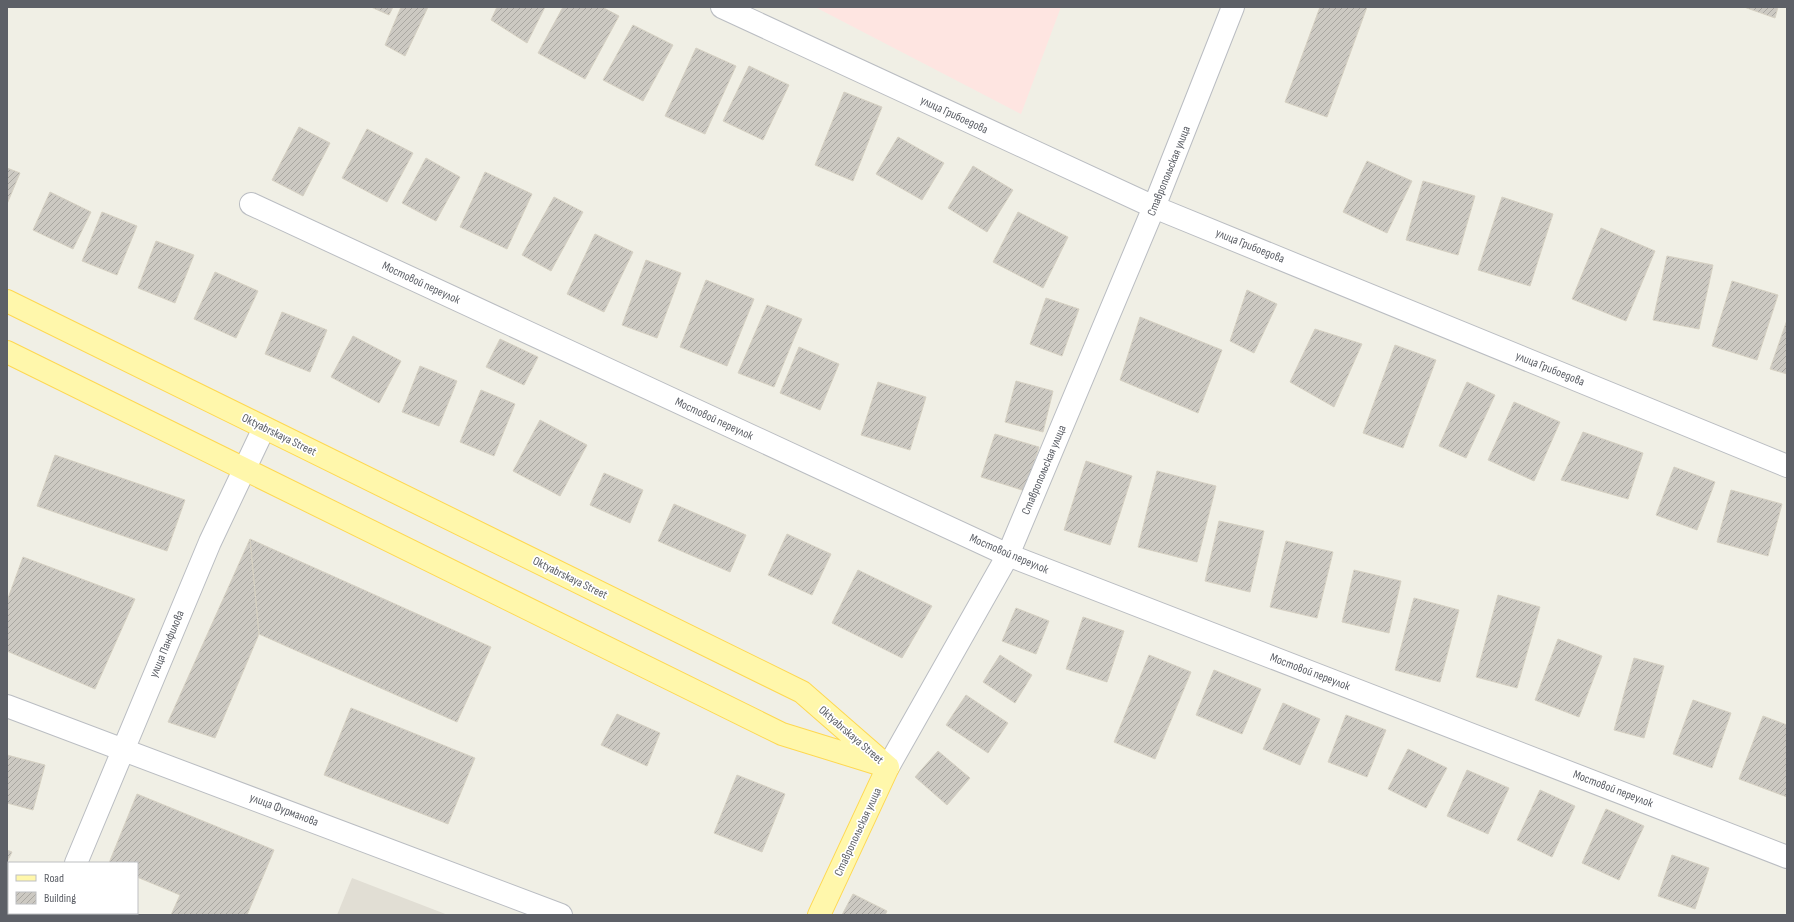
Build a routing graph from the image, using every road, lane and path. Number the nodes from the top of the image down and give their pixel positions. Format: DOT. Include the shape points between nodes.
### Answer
graph roads {
  1 [pos="722,7"];
  2 [pos="1233,7"];
  3 [pos="251,204"];
  4 [pos="1154,207"];
  5 [pos="7,300"];
  6 [pos="7,352"];
  7 [pos="264,428"];
  8 [pos="1787,466"];
  9 [pos="245,469"];
  10 [pos="1008,555"];
  11 [pos="7,706"];
  12 [pos="123,750"];
  13 [pos="888,767"];
  14 [pos="1787,857"];
  15 [pos="76,862"];
  16 [pos="561,915"];
  17 [pos="819,915"];
  1 -- 4 [label="street, улица Грибоедова"];
  2 -- 4 [label="street, Ставропольская улица"];
  3 -- 10 [label="street, Мостовой переулок"];
  4 -- 8 [label="street, улица Грибоедова"];
  4 -- 10 [label="street, Ставропольская улица"];
  5 -- 7 [label="main road, Oktyabrskaya Street"];
  6 -- 9 [label="main road, Oktyabrskaya Street"];
  7 -- 9 [label="street, улица Панфилова"];
  7 -- 13 [label="main road, Oktyabrskaya Street" via="802,692"];
  9 -- 12 [label="street, улица Панфилова" via="210,542"];
  9 -- 13 [label="main road, Oktyabrskaya Street" via="782,734"];
  10 -- 13 [label="street, Ставропольская улица"];
  10 -- 14 [label="street, Мостовой переулок"];
  11 -- 12 [label="street, улица Фурманова"];
  12 -- 15 [label="street, улица Панфилова"];
  12 -- 16 [label="street, улица Фурманова"];
  13 -- 17 [label="main road, Ставропольская улица"];
}
